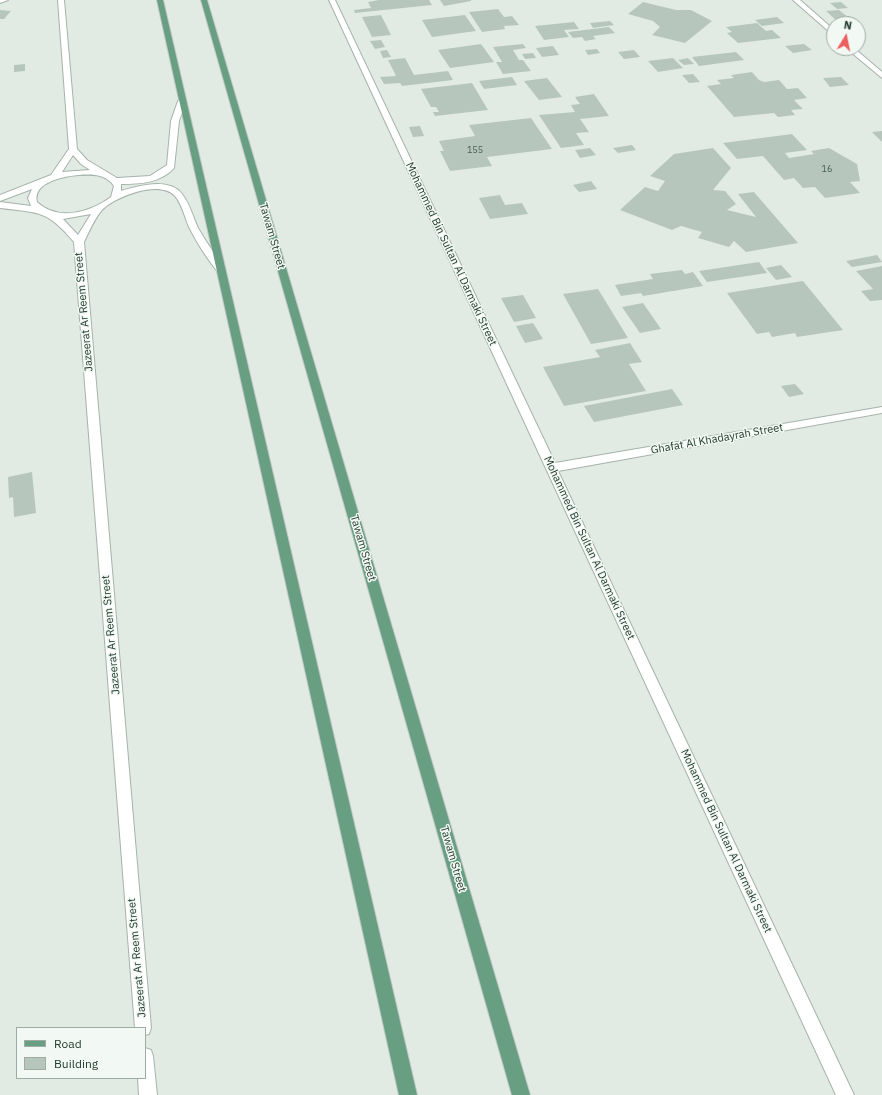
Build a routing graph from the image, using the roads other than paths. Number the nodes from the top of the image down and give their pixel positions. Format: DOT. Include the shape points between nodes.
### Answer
graph roads {
  1 [pos="5,0"];
  2 [pos="61,0"];
  3 [pos="160,0"];
  4 [pos="332,0"];
  5 [pos="796,0"];
  6 [pos="0,1"];
  7 [pos="206,3"];
  8 [pos="826,27"];
  9 [pos="859,56"];
  10 [pos="882,76"];
  11 [pos="182,101"];
  12 [pos="73,149"];
  13 [pos="100,173"];
  14 [pos="50,179"];
  15 [pos="115,181"];
  16 [pos="117,195"];
  17 [pos="0,198"];
  18 [pos="0,205"];
  19 [pos="100,209"];
  20 [pos="40,210"];
  21 [pos="50,214"];
  22 [pos="79,242"];
  23 [pos="220,268"];
  24 [pos="882,410"];
  25 [pos="551,468"];
  26 [pos="143,1027"];
  27 [pos="146,1069"];
  28 [pos="148,1095"];
  29 [pos="408,1095"];
  30 [pos="521,1095"];
  31 [pos="845,1095"];
  1 -- 6 [label="street"];
  2 -- 12 [label="street"];
  3 -- 11 [label="main road"];
  4 -- 25 [label="street, Mohammed Bin Sultan Al Darmaki Street"];
  5 -- 8 [label="street"];
  7 -- 30 [label="main road, Tawam Street"];
  9 -- 10 [label="street"];
  11 -- 15 [label="street" via="175,120 171,166 167,171 160,176 142,181"];
  11 -- 23 [label="main road"];
  12 -- 13 [label="street" via="84,162"];
  12 -- 14 [label="street"];
  13 -- 14 [label="street" via="78,172"];
  13 -- 15 [label="street"];
  14 -- 17 [label="street"];
  14 -- 20 [label="street" via="35,190 32,197"];
  15 -- 16 [label="street" via="118,186"];
  16 -- 19 [label="street"];
  16 -- 23 [label="street" via="145,188 161,188 174,192 182,200 203,246"];
  18 -- 20 [label="street"];
  19 -- 21 [label="street" via="75,215"];
  19 -- 22 [label="street, Jazeerat Ar Reem Street"];
  20 -- 21 [label="street"];
  21 -- 22 [label="street, Jazeerat Ar Reem Street" via="62,222"];
  22 -- 26 [label="street, Jazeerat Ar Reem Street"];
  23 -- 29 [label="main road"];
  24 -- 25 [label="street, Ghafat Al Khadayrah Street"];
  25 -- 31 [label="street, Mohammed Bin Sultan Al Darmaki Street"];
  27 -- 28 [label="street"];
}
